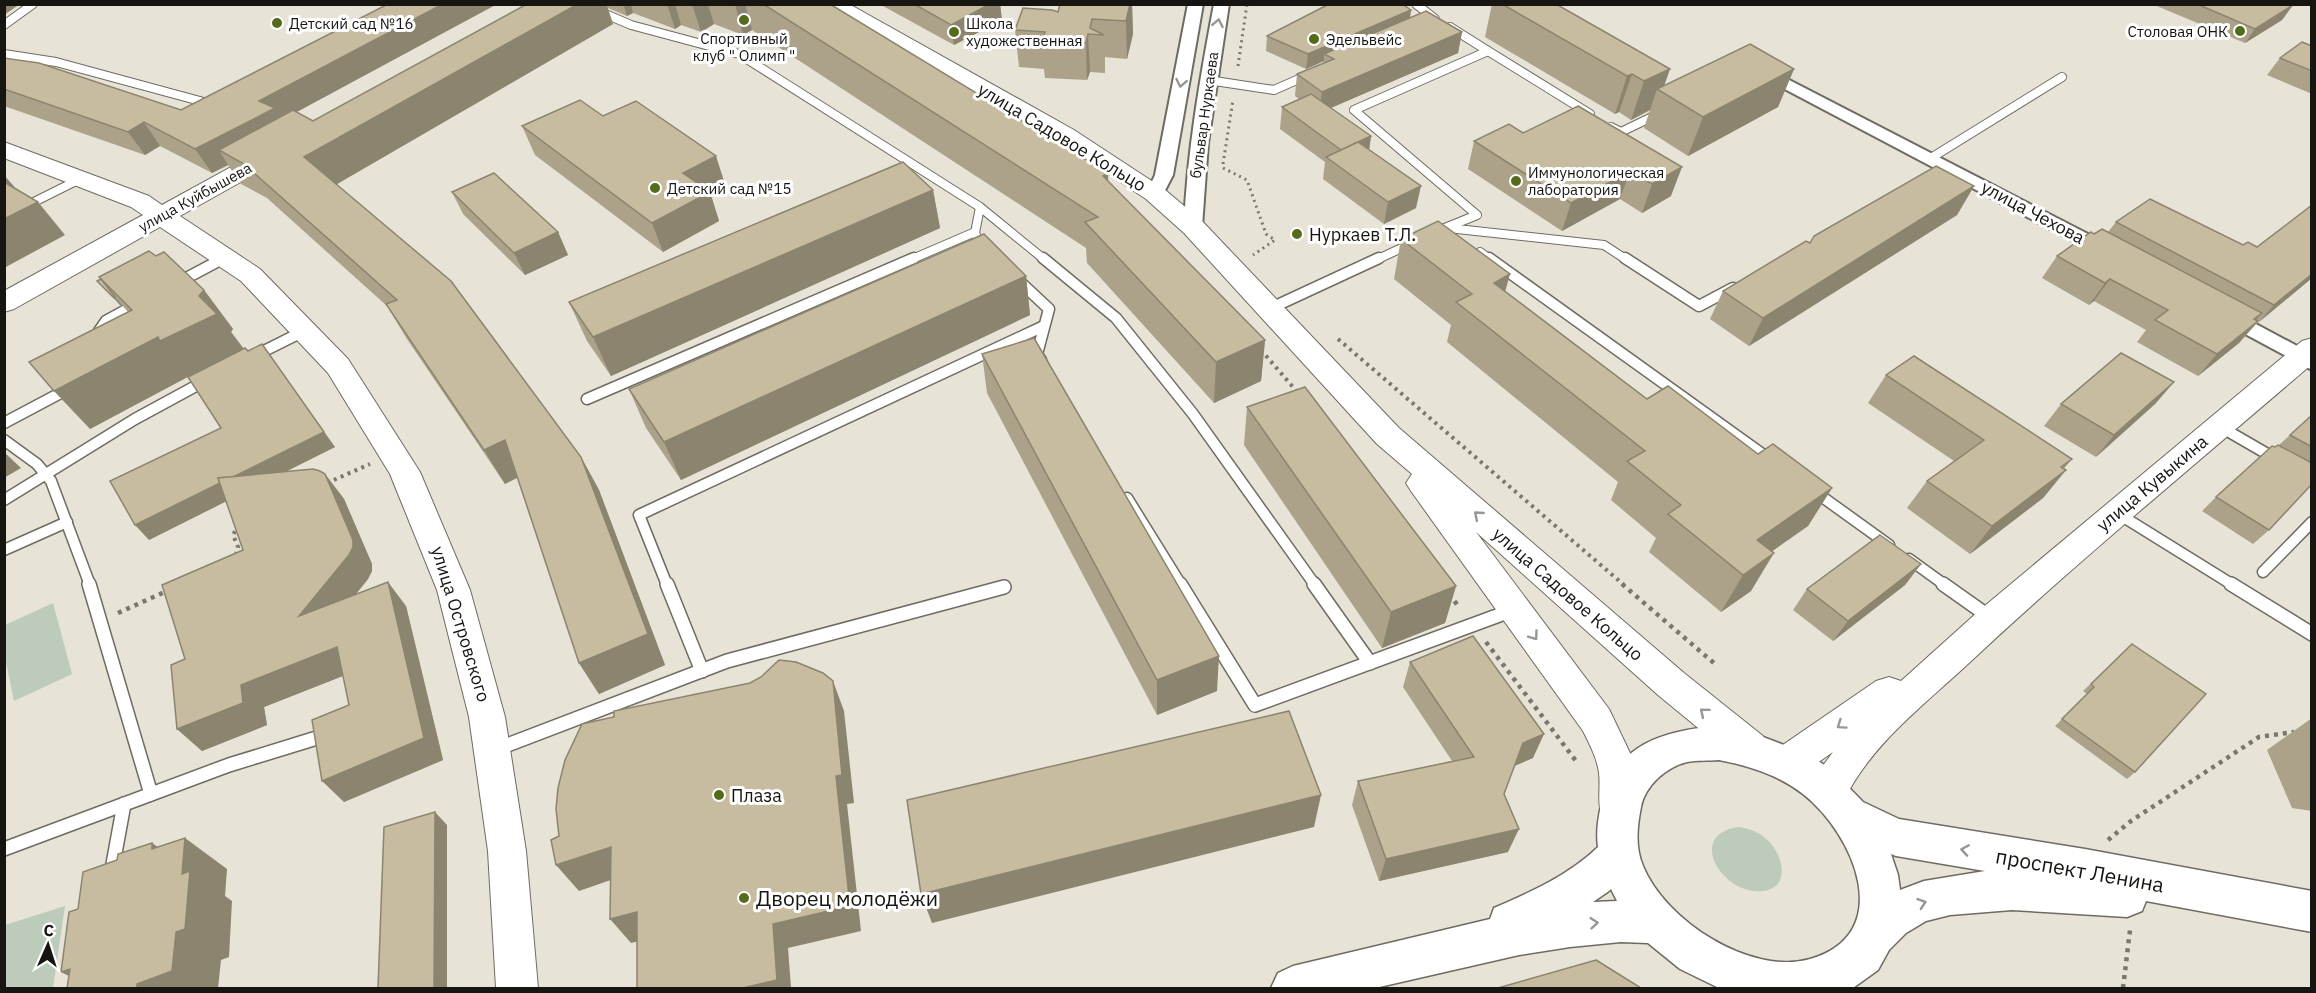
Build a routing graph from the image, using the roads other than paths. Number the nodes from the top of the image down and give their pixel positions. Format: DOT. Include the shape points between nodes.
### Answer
graph roads {
  1 [pos="33,4"];
  2 [pos="582,4"];
  3 [pos="832,4"];
  4 [pos="1196,4"];
  5 [pos="1222,4"];
  6 [pos="1416,4"];
  7 [pos="1437,19"];
  8 [pos="1426,24"];
  9 [pos="4,25"];
  10 [pos="1488,51"];
  11 [pos="4,54"];
  12 [pos="1752,66"];
  13 [pos="1317,71"];
  14 [pos="2062,77"];
  15 [pos="1208,80"];
  16 [pos="223,99"];
  17 [pos="1671,107"];
  18 [pos="291,144"];
  19 [pos="4,148"];
  20 [pos="1931,158"];
  21 [pos="85,176"];
  22 [pos="1155,194"];
  23 [pos="981,207"];
  24 [pos="165,213"];
  25 [pos="4,217"];
  26 [pos="1193,227"];
  27 [pos="1445,227"];
  28 [pos="975,232"];
  29 [pos="1425,237"];
  30 [pos="1464,241"];
  31 [pos="1414,242"];
  32 [pos="1474,248"];
  33 [pos="228,257"];
  34 [pos="993,257"];
  35 [pos="2127,262"];
  36 [pos="1009,272"];
  37 [pos="1740,284"];
  38 [pos="166,289"];
  39 [pos="145,300"];
  40 [pos="4,303"];
  41 [pos="2210,306"];
  42 [pos="1269,309"];
  43 [pos="1044,326"];
  44 [pos="307,329"];
  45 [pos="113,347"];
  46 [pos="2308,355"];
  47 [pos="247,360"];
  48 [pos="1050,374"];
  49 [pos="217,375"];
  50 [pos="77,384"];
  51 [pos="587,399"];
  52 [pos="4,423"];
  53 [pos="2219,426"];
  54 [pos="1388,436"];
  55 [pos="4,440"];
  56 [pos="2291,467"];
  57 [pos="1781,468"];
  58 [pos="46,474"];
  59 [pos="1800,481"];
  60 [pos="1118,484"];
  61 [pos="4,500"];
  62 [pos="2117,513"];
  63 [pos="67,522"];
  64 [pos="2312,522"];
  65 [pos="4,550"];
  66 [pos="2263,572"];
  67 [pos="1004,586"];
  68 [pos="1515,609"];
  69 [pos="1993,619"];
  70 [pos="2312,634"];
  71 [pos="1370,663"];
  72 [pos="702,670"];
  73 [pos="320,737"];
  74 [pos="1750,748"];
  75 [pos="494,750"];
  76 [pos="1787,763"];
  77 [pos="151,794"];
  78 [pos="124,804"];
  79 [pos="1840,804"];
  80 [pos="1617,811"];
  81 [pos="4,849"];
  82 [pos="1618,855"];
  83 [pos="109,885"];
  84 [pos="2312,912"];
  85 [pos="2312,918"];
  86 [pos="1655,923"];
  87 [pos="1453,946"];
  88 [pos="1861,960"];
  89 [pos="1712,974"];
  90 [pos="517,988"];
  91 [pos="1293,988"];
  1 -- 9 [label="lane"];
  2 -- 23 [label="lane" via="631,25 739,54"];
  3 -- 22 [label="street, улица Садовое Кольцо" via="1066,135"];
  4 -- 22 [label="street, бульвар Нуркаева, one-way" via="1164,175"];
  15 -- 5 [label="street, бульвар Нуркаева, one-way"];
  6 -- 7 [label="lane"];
  7 -- 8 [label="lane"];
  7 -- 10 [label="lane"];
  10 -- 17 [label="lane" via="1621,132"];
  10 -- 27 [label="lane" via="1354,110 1477,215"];
  11 -- 16 [label="lane" via="56,62 213,104"];
  12 -- 20 [label="street, улица Чехова"];
  13 -- 15 [label="lane" via="1274,90"];
  14 -- 20 [label="lane"];
  15 -- 26 [label="street, бульвар Нуркаева" via="1193,195"];
  18 -- 24 [label="street, улица Куйбышева"];
  19 -- 21 [label="street, улица Островского"];
  20 -- 35 [label="street, улица Чехова" via="1947,172"];
  21 -- 24 [label="street, улица Островского"];
  21 -- 25 [label="lane"];
  22 -- 26 [label="street, улица Садовое Кольцо"];
  23 -- 28 [label="lane"];
  23 -- 71 [label="lane" via="1116,318 1193,414"];
  24 -- 33 [label="street, улица Островского"];
  24 -- 40 [label="street, улица Куйбышева"];
  26 -- 42 [label="street, улица Садовое Кольцо"];
  27 -- 29 [label="lane"];
  27 -- 30 [label="lane"];
  27 -- 37 [label="lane" via="1604,245 1699,306"];
  28 -- 34 [label="lane" via="977,243"];
  28 -- 51 [label="lane"];
  31 -- 42 [label="lane"];
  32 -- 57 [label="lane"];
  33 -- 38 [label="lane"];
  33 -- 44 [label="street, улица Островского"];
  36 -- 43 [label="lane" via="1049,309"];
  39 -- 45 [label="lane" via="101,326 100,335"];
  41 -- 46 [label="street"];
  42 -- 54 [label="street, улица Садовое Кольцо"];
  43 -- 48 [label="lane" via="1037,354"];
  43 -- 72 [label="lane" via="639,514"];
  44 -- 47 [label="lane"];
  44 -- 75 [label="street, улица Островского" via="356,390 395,453 430,524 456,594 486,703"];
  46 -- 53 [label="street, улица Кувыкина"];
  49 -- 58 [label="lane" via="135,419"];
  50 -- 52 [label="lane"];
  53 -- 56 [label="lane"];
  53 -- 62 [label="street, улица Кувыкина"];
  54 -- 68 [label="street, улица Садовое Кольцо"];
  74 -- 54 [label="street, улица Садовое Кольцо, one-way" via="1671,684"];
  55 -- 58 [label="lane"];
  58 -- 61 [label="lane"];
  58 -- 63 [label="lane"];
  59 -- 69 [label="lane"];
  60 -- 71 [label="lane" via="1255,705"];
  62 -- 69 [label="street, улица Кувыкина"];
  62 -- 70 [label="lane"];
  63 -- 65 [label="lane"];
  63 -- 77 [label="lane" via="101,621"];
  64 -- 66 [label="lane"];
  67 -- 72 [label="lane"];
  68 -- 71 [label="lane"];
  68 -- 80 [label="street, улица Садовое Кольцо, one-way" via="1596,720 1609,745 1620,778"];
  69 -- 76 [label="street, улица Кувыкина, one-way"];
  69 -- 79 [label="street, улица Кувыкина" via="1865,736 1830,786"];
  72 -- 75 [label="lane"];
  73 -- 77 [label="lane"];
  74 -- 76 [label="main road"];
  74 -- 80 [label="main road" via="1719,743 1690,745 1664,753 1642,767 1626,787"];
  75 -- 90 [label="street, улица Островского" via="508,853"];
  76 -- 79 [label="main road"];
  77 -- 78 [label="lane"];
  78 -- 81 [label="lane"];
  78 -- 83 [label="lane"];
  84 -- 79 [label="main road, проспект Ленина, one-way" via="1896,837"];
  79 -- 88 [label="main road" via="1866,840 1877,864 1881,889 1881,913"];
  80 -- 82 [label="main road, проспект Ленина"];
  82 -- 86 [label="main road, проспект Ленина" via="1638,901"];
  82 -- 87 [label="main road" via="1603,872 1559,901"];
  88 -- 85 [label="main road, проспект Ленина, one-way" via="1901,910 1939,897 1988,892 2072,891"];
  87 -- 86 [label="main road, one-way" via="1571,925 1625,920"];
  86 -- 89 [label="main road, проспект Ленина"];
  87 -- 91 [label="main road"];
  88 -- 89 [label="main road, проспект Ленина" via="1818,981 1790,985"];
}
